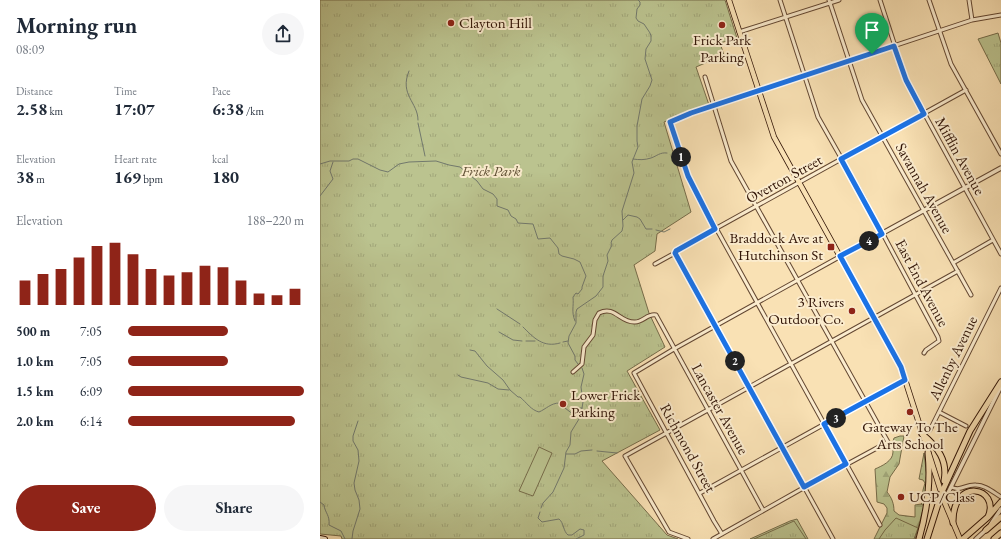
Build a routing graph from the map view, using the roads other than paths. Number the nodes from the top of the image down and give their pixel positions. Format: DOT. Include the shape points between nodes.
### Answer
graph roads {
  1 [pos="729,0"];
  2 [pos="780,0"];
  3 [pos="839,0"];
  4 [pos="880,0"];
  5 [pos="929,0"];
  6 [pos="969,0"];
  7 [pos="830,1"];
  8 [pos="1001,15"];
  9 [pos="786,18"];
  10 [pos="972,20"];
  11 [pos="940,31"];
  12 [pos="739,32"];
  13 [pos="894,46"];
  14 [pos="850,61"];
  15 [pos="805,76"];
  16 [pos="705,77"];
  17 [pos="759,90"];
  18 [pos="966,90"];
  19 [pos="714,106"];
  20 [pos="924,114"];
  21 [pos="883,136"];
  22 [pos="1001,154"];
  23 [pos="841,159"];
  24 [pos="1001,168"];
  25 [pos="799,183"];
  26 [pos="966,187"];
  27 [pos="757,206"];
  28 [pos="924,210"];
  29 [pos="715,229"];
  30 [pos="882,234"];
  31 [pos="993,240"];
  32 [pos="675,251"];
  33 [pos="1001,254"];
  34 [pos="840,256"];
  35 [pos="953,263"];
  36 [pos="655,264"];
  37 [pos="958,271"];
  38 [pos="799,280"];
  39 [pos="1001,288"];
  40 [pos="916,294"];
  41 [pos="971,295"];
  42 [pos="757,303"];
  43 [pos="874,317"];
  44 [pos="715,326"];
  45 [pos="832,341"];
  46 [pos="674,349"];
  47 [pos="924,353"];
  48 [pos="791,364"];
  49 [pos="573,372"];
  50 [pos="905,380"];
  51 [pos="1001,382"];
  52 [pos="1001,386"];
  53 [pos="749,387"];
  54 [pos="865,401"];
  55 [pos="707,410"];
  56 [pos="938,412"];
  57 [pos="824,424"];
  58 [pos="966,426"];
  59 [pos="666,433"];
  60 [pos="922,434"];
  61 [pos="783,447"];
  62 [pos="928,453"];
  63 [pos="846,464"];
  64 [pos="741,470"];
  65 [pos="944,485"];
  66 [pos="804,487"];
  67 [pos="951,487"];
  68 [pos="700,493"];
  69 [pos="1001,497"];
  70 [pos="942,501"];
  71 [pos="1001,502"];
  72 [pos="1001,509"];
  73 [pos="763,510"];
  74 [pos="988,517"];
  75 [pos="1001,517"];
  76 [pos="952,523"];
  77 [pos="880,525"];
  78 [pos="986,530"];
  79 [pos="1001,533"];
  80 [pos="722,534"];
  81 [pos="320,538"];
  82 [pos="325,539"];
  83 [pos="688,539"];
  84 [pos="713,539"];
  85 [pos="834,539"];
  86 [pos="919,539"];
  87 [pos="927,539"];
  88 [pos="960,539"];
  89 [pos="963,539"];
  90 [pos="976,539"];
  91 [pos="994,539"];
  1 -- 12 [label="main road"];
  2 -- 9 [label="street, East End Avenue"];
  3 -- 7 [label="street"];
  4 -- 13 [label="street, Mifflin Avenue"];
  5 -- 11 [label="street"];
  6 -- 10 [label="street"];
  7 -- 9 [label="street"];
  7 -- 14 [label="street, Savannah Avenue"];
  8 -- 10 [label="street"];
  9 -- 12 [label="street"];
  9 -- 15 [label="street, East End Avenue"];
  10 -- 11 [label="street"];
  11 -- 13 [label="street"];
  11 -- 18 [label="street" via="951,64"];
  12 -- 17 [label="main road"];
  13 -- 14 [label="street"];
  13 -- 20 [label="street, Mifflin Avenue" via="906,80"];
  14 -- 15 [label="street"];
  14 -- 21 [label="street, Savannah Avenue" via="862,100"];
  15 -- 17 [label="street"];
  15 -- 23 [label="street, East End Avenue" via="818,117"];
  16 -- 19 [label="street"];
  17 -- 19 [label="street"];
  17 -- 25 [label="main road" via="774,137"];
  18 -- 20 [label="street, Overton Street"];
  18 -- 22 [label="street"];
  19 -- 27 [label="street" via="732,161"];
  19 -- 29 [label="street" via="669,123 688,176"];
  20 -- 21 [label="street, Overton Street"];
  20 -- 26 [label="street, Mifflin Avenue"];
  21 -- 23 [label="street, Overton Street"];
  21 -- 28 [label="street, Savannah Avenue"];
  23 -- 25 [label="street, Overton Street"];
  23 -- 30 [label="street, East End Avenue"];
  24 -- 26 [label="street"];
  25 -- 27 [label="street, Overton Street"];
  25 -- 34 [label="main road"];
  26 -- 28 [label="street"];
  26 -- 31 [label="street, Mifflin Avenue"];
  27 -- 29 [label="street, Overton Street"];
  27 -- 38 [label="street"];
  28 -- 30 [label="street"];
  28 -- 35 [label="street, Savannah Avenue"];
  29 -- 32 [label="street, Overton Street"];
  29 -- 42 [label="street"];
  30 -- 34 [label="street"];
  30 -- 40 [label="street, East End Avenue"];
  31 -- 33 [label="street, Mifflin Avenue"];
  31 -- 35 [label="street"];
  32 -- 36 [label="street, Overton Street"];
  32 -- 44 [label="street"];
  34 -- 38 [label="street"];
  34 -- 43 [label="main road"];
  35 -- 37 [label="street, Savannah Avenue"];
  37 -- 40 [label="street"];
  37 -- 41 [label="street, Savannah Avenue"];
  38 -- 42 [label="street"];
  38 -- 45 [label="street"];
  39 -- 56 [label="street, Allenby Avenue"];
  40 -- 43 [label="street"];
  40 -- 47 [label="street, East End Avenue" via="939,340"];
  42 -- 44 [label="street"];
  42 -- 48 [label="street"];
  43 -- 45 [label="street"];
  43 -- 50 [label="main road" via="901,367"];
  44 -- 46 [label="street"];
  44 -- 53 [label="street"];
  45 -- 48 [label="street"];
  45 -- 54 [label="street"];
  46 -- 49 [label="street, Lancaster Avenue" via="658,318 653,314 639,322 633,322 626,321 608,310 599,313 595,320 594,335 584,347 582,364"];
  46 -- 55 [label="street, Lancaster Avenue"];
  46 -- 59 [label="street, Richmond Street" via="634,373"];
  48 -- 53 [label="street"];
  48 -- 57 [label="street"];
  50 -- 54 [label="street"];
  50 -- 60 [label="main road"];
  51 -- 65 [label="highway" via="970,431"];
  52 -- 67 [label="street"];
  53 -- 55 [label="street"];
  53 -- 61 [label="street"];
  54 -- 57 [label="street"];
  54 -- 63 [label="street" via="888,442"];
  55 -- 59 [label="street"];
  55 -- 64 [label="street, Lancaster Avenue"];
  56 -- 58 [label="street"];
  56 -- 60 [label="street, Allenby Avenue" via="928,432"];
  57 -- 61 [label="street"];
  57 -- 63 [label="street"];
  59 -- 68 [label="street, Richmond Street"];
  59 -- 83 [label="street" via="625,456 669,532"];
  60 -- 62 [label="main road"];
  60 -- 65 [label="highway" via="930,440 943,458"];
  61 -- 64 [label="street"];
  61 -- 66 [label="street"];
  62 -- 70 [label="main road"];
  62 -- 86 [label="highway" via="930,474 925,516"];
  63 -- 66 [label="street"];
  63 -- 77 [label="street"];
  64 -- 68 [label="street"];
  64 -- 73 [label="street, Lancaster Avenue"];
  65 -- 70 [label="highway, bridge"];
  66 -- 73 [label="street"];
  66 -- 85 [label="street"];
  67 -- 69 [label="street" via="959,489 979,485"];
  67 -- 70 [label="street"];
  68 -- 80 [label="street, Richmond Street"];
  70 -- 76 [label="main road"];
  70 -- 87 [label="highway"];
  71 -- 74 [label="highway"];
  72 -- 78 [label="street"];
  73 -- 80 [label="street"];
  74 -- 76 [label="highway" via="990,499 982,492 972,491 963,494 956,502"];
  74 -- 89 [label="highway"];
  75 -- 78 [label="highway"];
  76 -- 88 [label="main road"];
  78 -- 90 [label="street"];
  79 -- 91 [label="highway"];
  80 -- 84 [label="street"];
  81 -- 82 [label="main road"];
}
